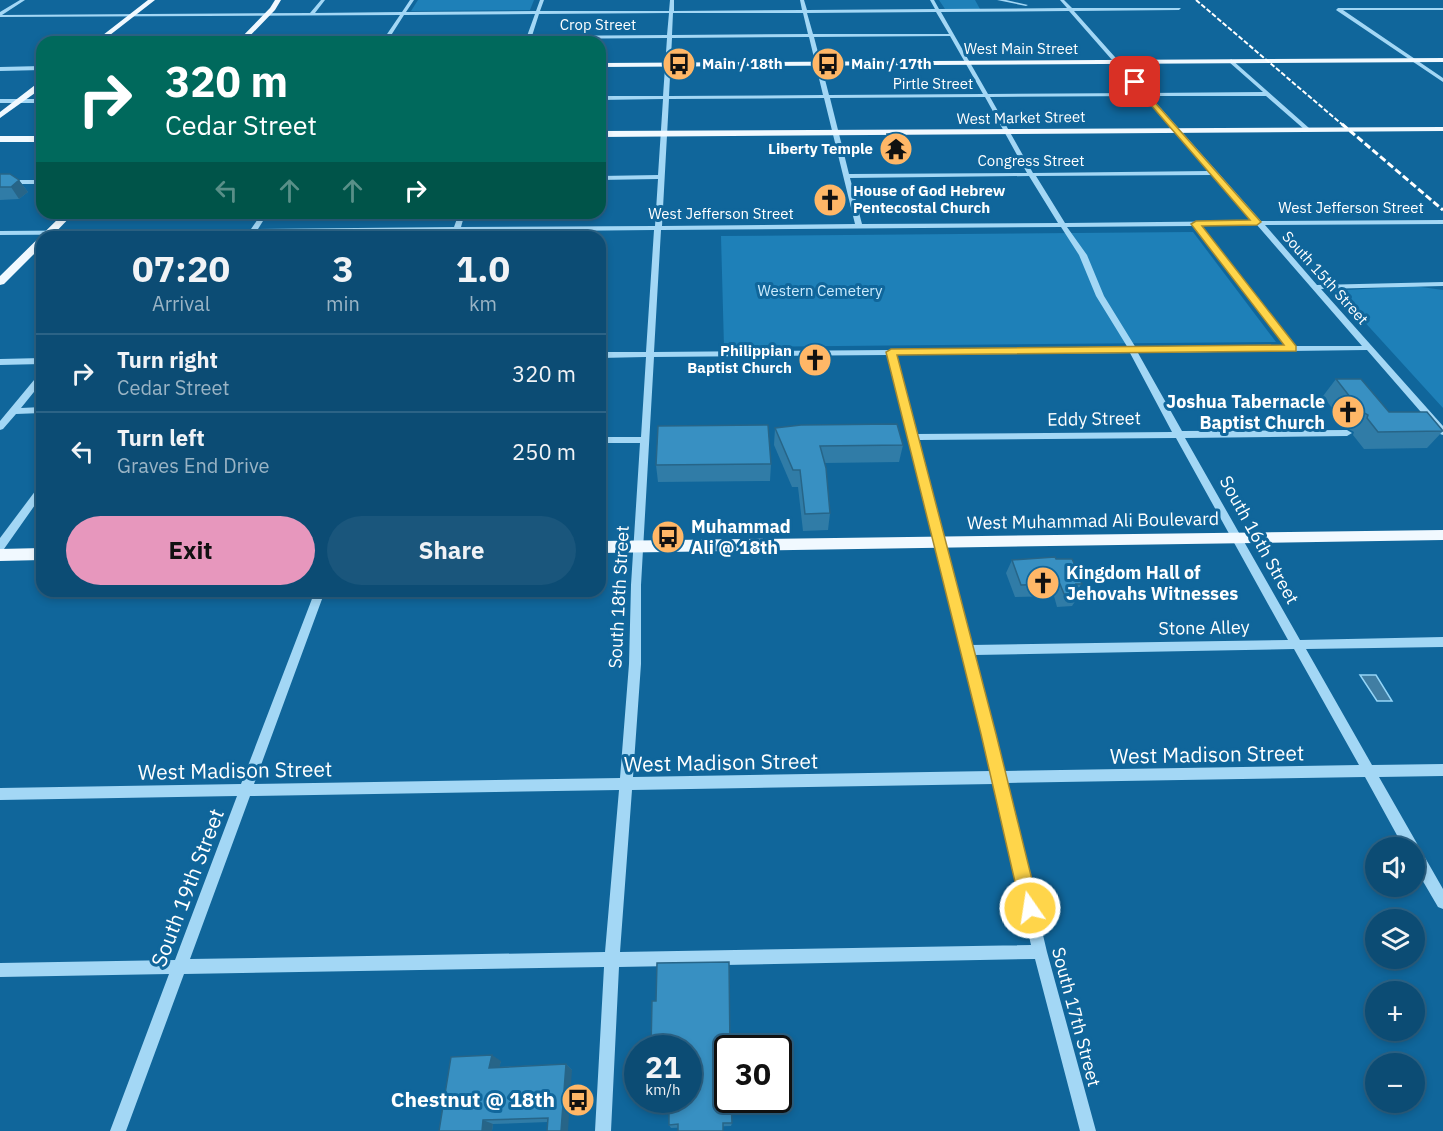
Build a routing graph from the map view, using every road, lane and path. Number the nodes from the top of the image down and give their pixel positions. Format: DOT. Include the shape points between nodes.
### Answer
graph roads {
  1 [pos="23,0"];
  2 [pos="152,0"];
  3 [pos="278,0"];
  4 [pos="323,0"];
  5 [pos="412,0"];
  6 [pos="542,0"];
  7 [pos="672,0"];
  8 [pos="802,0"];
  9 [pos="932,0"];
  10 [pos="999,0"];
  11 [pos="1062,0"];
  12 [pos="1179,9"];
  13 [pos="1443,9"];
  14 [pos="1044,10"];
  15 [pos="1071,10"];
  16 [pos="805,11"];
  17 [pos="937,11"];
  18 [pos="671,12"];
  19 [pos="538,13"];
  20 [pos="268,14"];
  21 [pos="311,14"];
  22 [pos="403,14"];
  23 [pos="0,15"];
  24 [pos="132,15"];
  25 [pos="811,35"];
  26 [pos="952,35"];
  27 [pos="105,36"];
  28 [pos="246,36"];
  29 [pos="388,36"];
  30 [pos="529,36"];
  31 [pos="670,36"];
  32 [pos="606,37"];
  33 [pos="1413,60"];
  34 [pos="1443,60"];
  35 [pos="1231,61"];
  36 [pos="1117,62"];
  37 [pos="968,63"];
  38 [pos="668,64"];
  39 [pos="818,64"];
  40 [pos="606,65"];
  41 [pos="36,68"];
  42 [pos="0,69"];
  43 [pos="1443,80"];
  44 [pos="36,89"];
  45 [pos="1146,94"];
  46 [pos="1267,94"];
  47 [pos="986,95"];
  48 [pos="826,96"];
  49 [pos="666,97"];
  50 [pos="606,98"];
  51 [pos="0,101"];
  52 [pos="20,101"];
  53 [pos="36,101"];
  54 [pos="0,116"];
  55 [pos="1307,129"];
  56 [pos="1443,129"];
  57 [pos="1178,130"];
  58 [pos="1007,132"];
  59 [pos="836,133"];
  60 [pos="606,134"];
  61 [pos="664,134"];
  62 [pos="0,139"];
  63 [pos="36,139"];
  64 [pos="1215,173"];
  65 [pos="1031,175"];
  66 [pos="846,176"];
  67 [pos="661,177"];
  68 [pos="606,178"];
  69 [pos="0,182"];
  70 [pos="36,182"];
  71 [pos="63,219"];
  72 [pos="261,219"];
  73 [pos="1257,222"];
  74 [pos="1443,222"];
  75 [pos="1196,224"];
  76 [pos="1062,225"];
  77 [pos="859,226"];
  78 [pos="658,228"];
  79 [pos="50,231"];
  80 [pos="253,231"];
  81 [pos="536,231"];
  82 [pos="0,233"];
  83 [pos="36,235"];
  84 [pos="36,245"];
  85 [pos="0,282"];
  86 [pos="1443,284"];
  87 [pos="1316,286"];
  88 [pos="1292,348"];
  89 [pos="1369,348"];
  90 [pos="1133,350"];
  91 [pos="891,352"];
  92 [pos="606,355"];
  93 [pos="650,355"];
  94 [pos="36,361"];
  95 [pos="0,362"];
  96 [pos="36,384"];
  97 [pos="36,410"];
  98 [pos="14,411"];
  99 [pos="0,427"];
  100 [pos="1443,432"];
  101 [pos="1347,433"];
  102 [pos="1179,434"];
  103 [pos="913,437"];
  104 [pos="606,440"];
  105 [pos="646,440"];
  106 [pos="36,496"];
  107 [pos="1443,535"];
  108 [pos="1238,538"];
  109 [pos="939,543"];
  110 [pos="0,546"];
  111 [pos="606,547"];
  112 [pos="639,547"];
  113 [pos="36,554"];
  114 [pos="0,555"];
  115 [pos="318,597"];
  116 [pos="1443,642"];
  117 [pos="1297,645"];
  118 [pos="966,650"];
  119 [pos="1443,770"];
  120 [pos="1369,771"];
  121 [pos="999,777"];
  122 [pos="625,784"];
  123 [pos="247,790"];
  124 [pos="0,794"];
  125 [pos="1406,837"];
  126 [pos="1425,871"];
  127 [pos="1443,902"];
  128 [pos="1040,952"];
  129 [pos="612,960"];
  130 [pos="180,967"];
  131 [pos="0,970"];
  132 [pos="118,1131"];
  133 [pos="603,1131"];
  134 [pos="1088,1131"];
  1 -- 23 [label="street"];
  2 -- 24 [label="main road"];
  3 -- 20 [label="main road"];
  4 -- 21 [label="street"];
  5 -- 22 [label="street"];
  6 -- 19 [label="street"];
  7 -- 18 [label="street, South 18th Street"];
  8 -- 16 [label="street"];
  9 -- 17 [label="street, South 16th Street"];
  10 -- 14 [label="street"];
  11 -- 15 [label="street, South 15th Street"];
  12 -- 15 [label="street"];
  13 -- 33 [label="street" via="1338,9"];
  14 -- 15 [label="street"];
  14 -- 17 [label="street"];
  15 -- 36 [label="street, South 15th Street"];
  16 -- 17 [label="street"];
  16 -- 18 [label="street"];
  16 -- 25 [label="street"];
  17 -- 26 [label="street, South 16th Street"];
  18 -- 19 [label="street"];
  18 -- 31 [label="street, South 18th Street"];
  19 -- 22 [label="street"];
  19 -- 30 [label="street"];
  20 -- 21 [label="street"];
  20 -- 24 [label="street"];
  20 -- 28 [label="main road"];
  21 -- 22 [label="street"];
  22 -- 29 [label="street"];
  23 -- 24 [label="street"];
  24 -- 27 [label="main road"];
  25 -- 26 [label="street, Crop Street"];
  25 -- 31 [label="street, Crop Street"];
  25 -- 39 [label="street"];
  26 -- 37 [label="street, South 16th Street"];
  31 -- 32 [label="street, Crop Street"];
  31 -- 38 [label="street, South 18th Street"];
  33 -- 34 [label="main road, West Main Street"];
  33 -- 35 [label="main road, West Main Street"];
  33 -- 43 [label="street"];
  35 -- 36 [label="main road, West Main Street"];
  35 -- 46 [label="street"];
  36 -- 37 [label="main road, West Main Street"];
  36 -- 45 [label="street, South 15th Street"];
  37 -- 39 [label="main road, West Main Street"];
  37 -- 47 [label="street, South 16th Street"];
  38 -- 39 [label="main road, West Main Street"];
  38 -- 40 [label="main road, West Main Street"];
  38 -- 49 [label="street, South 18th Street"];
  39 -- 48 [label="street"];
  41 -- 42 [label="street"];
  44 -- 52 [label="main road"];
  45 -- 46 [label="street, Pirtle Street"];
  45 -- 47 [label="street, Pirtle Street"];
  45 -- 57 [label="street, South 15th Street"];
  46 -- 55 [label="street"];
  47 -- 48 [label="street, Pirtle Street"];
  47 -- 58 [label="street, South 16th Street"];
  48 -- 49 [label="street, Pirtle Street"];
  48 -- 59 [label="street"];
  49 -- 50 [label="street, Pirtle Street"];
  49 -- 61 [label="street, South 18th Street"];
  51 -- 52 [label="street"];
  52 -- 53 [label="street"];
  52 -- 54 [label="main road"];
  55 -- 56 [label="main road, West Market Street"];
  55 -- 57 [label="main road, West Market Street"];
  57 -- 58 [label="main road, West Market Street"];
  57 -- 64 [label="street, South 15th Street"];
  58 -- 59 [label="main road, West Market Street"];
  58 -- 65 [label="street, South 16th Street"];
  59 -- 61 [label="main road, West Market Street"];
  59 -- 66 [label="street"];
  60 -- 61 [label="main road, West Market Street"];
  61 -- 67 [label="street, South 18th Street"];
  62 -- 63 [label="main road"];
  64 -- 65 [label="street, Congress Street"];
  64 -- 73 [label="street, South 15th Street"];
  65 -- 66 [label="street, Congress Street"];
  65 -- 76 [label="street, South 16th Street"];
  66 -- 77 [label="street"];
  67 -- 68 [label="street"];
  67 -- 78 [label="street, South 18th Street"];
  69 -- 70 [label="street"];
  71 -- 79 [label="main road"];
  72 -- 80 [label="street"];
  73 -- 74 [label="street, West Jefferson Street"];
  73 -- 75 [label="street, West Jefferson Street"];
  73 -- 87 [label="street, South 15th Street"];
  75 -- 76 [label="street, West Jefferson Street"];
  75 -- 88 [label="street"];
  76 -- 77 [label="street, West Jefferson Street"];
  76 -- 90 [label="street, South 16th Street" via="1083,255 1100,296"];
  77 -- 78 [label="street, West Jefferson Street"];
  78 -- 81 [label="street, West Jefferson Street"];
  78 -- 93 [label="street, South 18th Street"];
  82 -- 83 [label="street, West Jefferson Street"];
  84 -- 85 [label="main road"];
  86 -- 87 [label="street"];
  87 -- 89 [label="street, South 15th Street"];
  88 -- 89 [label="street"];
  88 -- 90 [label="street"];
  89 -- 100 [label="street, South 15th Street"];
  90 -- 91 [label="street"];
  90 -- 102 [label="street, South 16th Street"];
  91 -- 93 [label="street"];
  91 -- 103 [label="street, South 17th Street"];
  92 -- 93 [label="street"];
  93 -- 105 [label="street, South 18th Street"];
  94 -- 95 [label="street"];
  96 -- 98 [label="street"];
  97 -- 98 [label="street"];
  98 -- 99 [label="street"];
  101 -- 102 [label="street, Eddy Street"];
  102 -- 103 [label="street, Eddy Street"];
  102 -- 108 [label="street, South 16th Street"];
  103 -- 109 [label="street, South 17th Street"];
  104 -- 105 [label="street"];
  105 -- 112 [label="street, South 18th Street"];
  106 -- 110 [label="street"];
  107 -- 108 [label="main road, West Muhammad Ali Boulevard"];
  108 -- 109 [label="main road, West Muhammad Ali Boulevard"];
  108 -- 117 [label="street, South 16th Street"];
  109 -- 112 [label="main road, West Muhammad Ali Boulevard"];
  109 -- 118 [label="street, South 17th Street"];
  111 -- 112 [label="main road, West Muhammad Ali Boulevard"];
  112 -- 122 [label="street, South 18th Street"];
  113 -- 114 [label="main road"];
  115 -- 123 [label="street, South 19th Street"];
  116 -- 117 [label="street, Stone Alley"];
  117 -- 118 [label="street, Stone Alley"];
  117 -- 120 [label="street, South 16th Street"];
  118 -- 121 [label="street, South 17th Street"];
  119 -- 120 [label="street, West Madison Street"];
  120 -- 121 [label="street, West Madison Street"];
  120 -- 125 [label="street, South 16th Street"];
  121 -- 122 [label="street, West Madison Street"];
  121 -- 128 [label="street, South 17th Street"];
  122 -- 123 [label="street, West Madison Street"];
  122 -- 129 [label="street, South 18th Street"];
  123 -- 124 [label="street, West Madison Street"];
  123 -- 130 [label="street, South 19th Street"];
  126 -- 127 [label="street"];
  128 -- 129 [label="street"];
  128 -- 134 [label="street, South 17th Street"];
  129 -- 130 [label="street"];
  129 -- 133 [label="street, South 18th Street"];
  130 -- 131 [label="street"];
  130 -- 132 [label="street, South 19th Street"];
}
